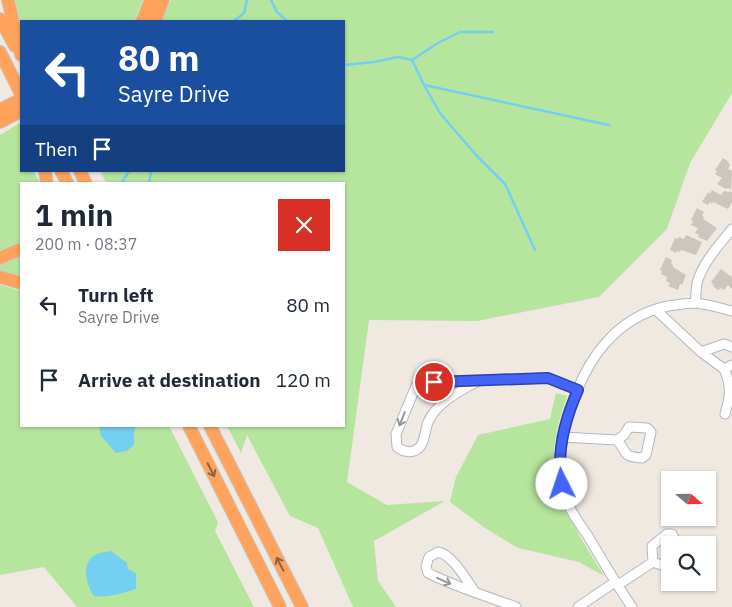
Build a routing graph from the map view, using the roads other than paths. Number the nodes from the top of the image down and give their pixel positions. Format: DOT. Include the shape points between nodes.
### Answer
graph roads {
  1 [pos="8,0"];
  2 [pos="151,0"];
  3 [pos="163,0"];
  4 [pos="0,19"];
  5 [pos="142,20"];
  6 [pos="155,20"];
  7 [pos="0,52"];
  8 [pos="20,52"];
  9 [pos="20,54"];
  10 [pos="20,92"];
  11 [pos="20,100"];
  12 [pos="20,111"];
  13 [pos="1,117"];
  14 [pos="732,229"];
  15 [pos="20,249"];
  16 [pos="0,258"];
  17 [pos="0,277"];
  18 [pos="20,283"];
  19 [pos="695,303"];
  20 [pos="656,310"];
  21 [pos="732,311"];
  22 [pos="732,347"];
  23 [pos="701,352"];
  24 [pos="728,367"];
  25 [pos="480,380"];
  26 [pos="578,390"];
  27 [pos="724,414"];
  28 [pos="190,427"];
  29 [pos="211,427"];
  30 [pos="562,437"];
  31 [pos="617,440"];
  32 [pos="661,539"];
  33 [pos="653,562"];
  34 [pos="661,565"];
  35 [pos="616,584"];
  36 [pos="475,592"];
  37 [pos="280,607"];
  38 [pos="302,607"];
  39 [pos="516,607"];
  40 [pos="578,607"];
  41 [pos="632,607"];
  1 -- 8 [label="highway"];
  2 -- 5 [label="highway"];
  3 -- 6 [label="highway"];
  4 -- 9 [label="highway"];
  7 -- 10 [label="highway"];
  11 -- 13 [label="highway"];
  12 -- 13 [label="highway"];
  14 -- 19 [label="street" via="702,271"];
  15 -- 16 [label="highway"];
  17 -- 18 [label="highway"];
  19 -- 20 [label="street"];
  19 -- 21 [label="street"];
  20 -- 23 [label="street"];
  20 -- 26 [label="street" via="641,314 616,330 596,354"];
  22 -- 23 [label="street" via="724,344"];
  23 -- 24 [label="street"];
  24 -- 27 [label="street" via="730,390"];
  25 -- 25 [label="street, one-way" via="425,382 416,386 396,434 397,447 403,452 419,448 437,408"];
  25 -- 26 [label="street" via="548,378"];
  26 -- 30 [label="street"];
  28 -- 37 [label="highway, one-way"];
  38 -- 29 [label="highway, one-way"];
  30 -- 31 [label="street"];
  30 -- 35 [label="street" via="560,473 564,494"];
  32 -- 33 [label="street" via="652,546"];
  33 -- 34 [label="street"];
  33 -- 35 [label="street"];
  35 -- 40 [label="street"];
  35 -- 41 [label="street"];
  36 -- 36 [label="street, one-way" via="446,555 438,552 429,557 428,573"];
  36 -- 39 [label="street"];
}
